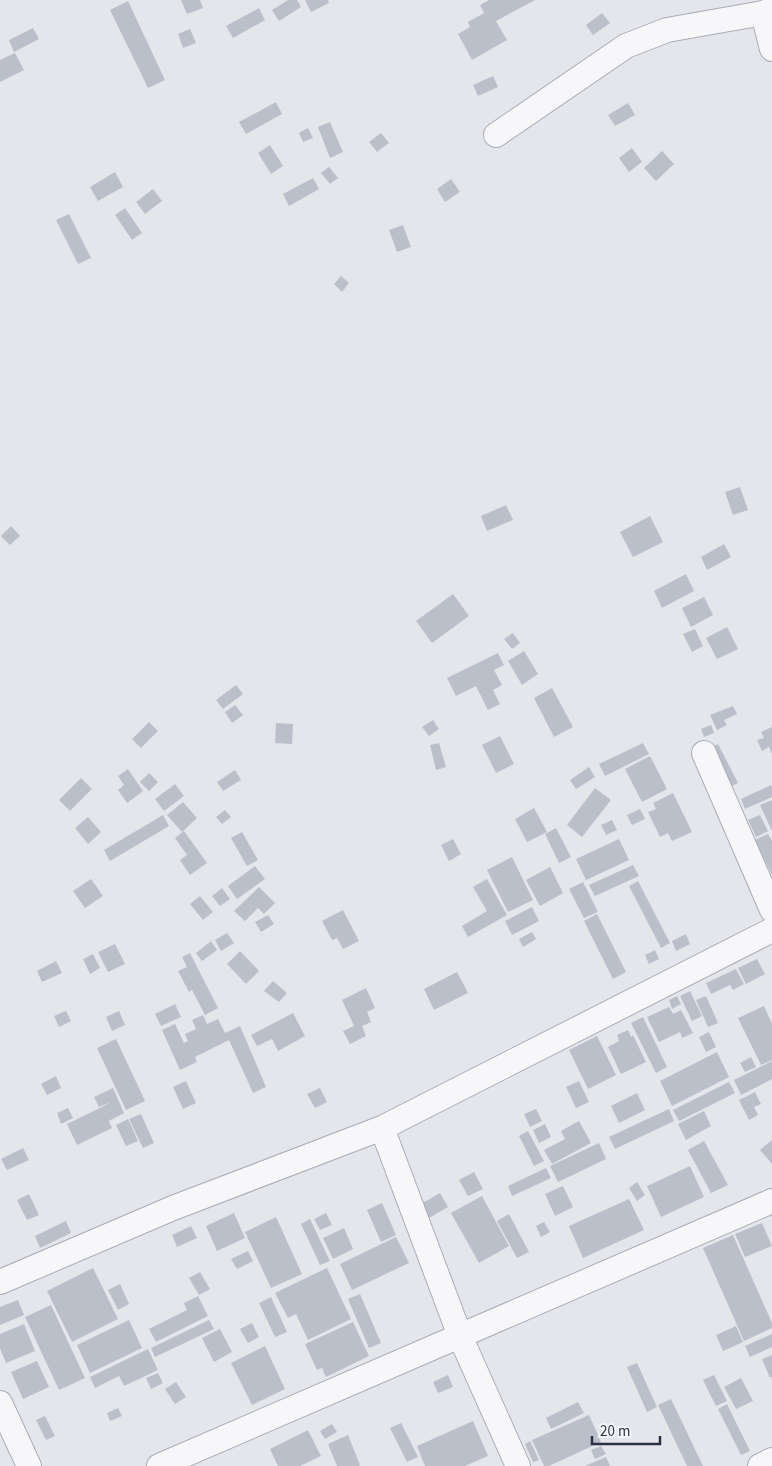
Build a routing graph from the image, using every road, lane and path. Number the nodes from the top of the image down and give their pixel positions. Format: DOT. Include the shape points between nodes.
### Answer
graph roads {
  1 [pos="767,11"];
  2 [pos="772,49"];
  3 [pos="496,135"];
  4 [pos="704,753"];
  5 [pos="772,910"];
  6 [pos="772,930"];
  7 [pos="382,1128"];
  8 [pos="772,1201"];
  9 [pos="0,1282"];
  10 [pos="460,1336"];
  11 [pos="0,1403"];
  12 [pos="772,1460"];
  13 [pos="29,1466"];
  14 [pos="160,1466"];
  15 [pos="518,1466"];
  16 [pos="760,1466"];
  1 -- 2 [label="street"];
  1 -- 3 [label="street" via="667,30 626,46"];
  4 -- 5 [label="street"];
  6 -- 7 [label="street"];
  7 -- 9 [label="street" via="173,1208"];
  7 -- 10 [label="street"];
  8 -- 10 [label="street"];
  10 -- 14 [label="street"];
  10 -- 15 [label="street"];
  11 -- 13 [label="street"];
  12 -- 16 [label="street"];
}
